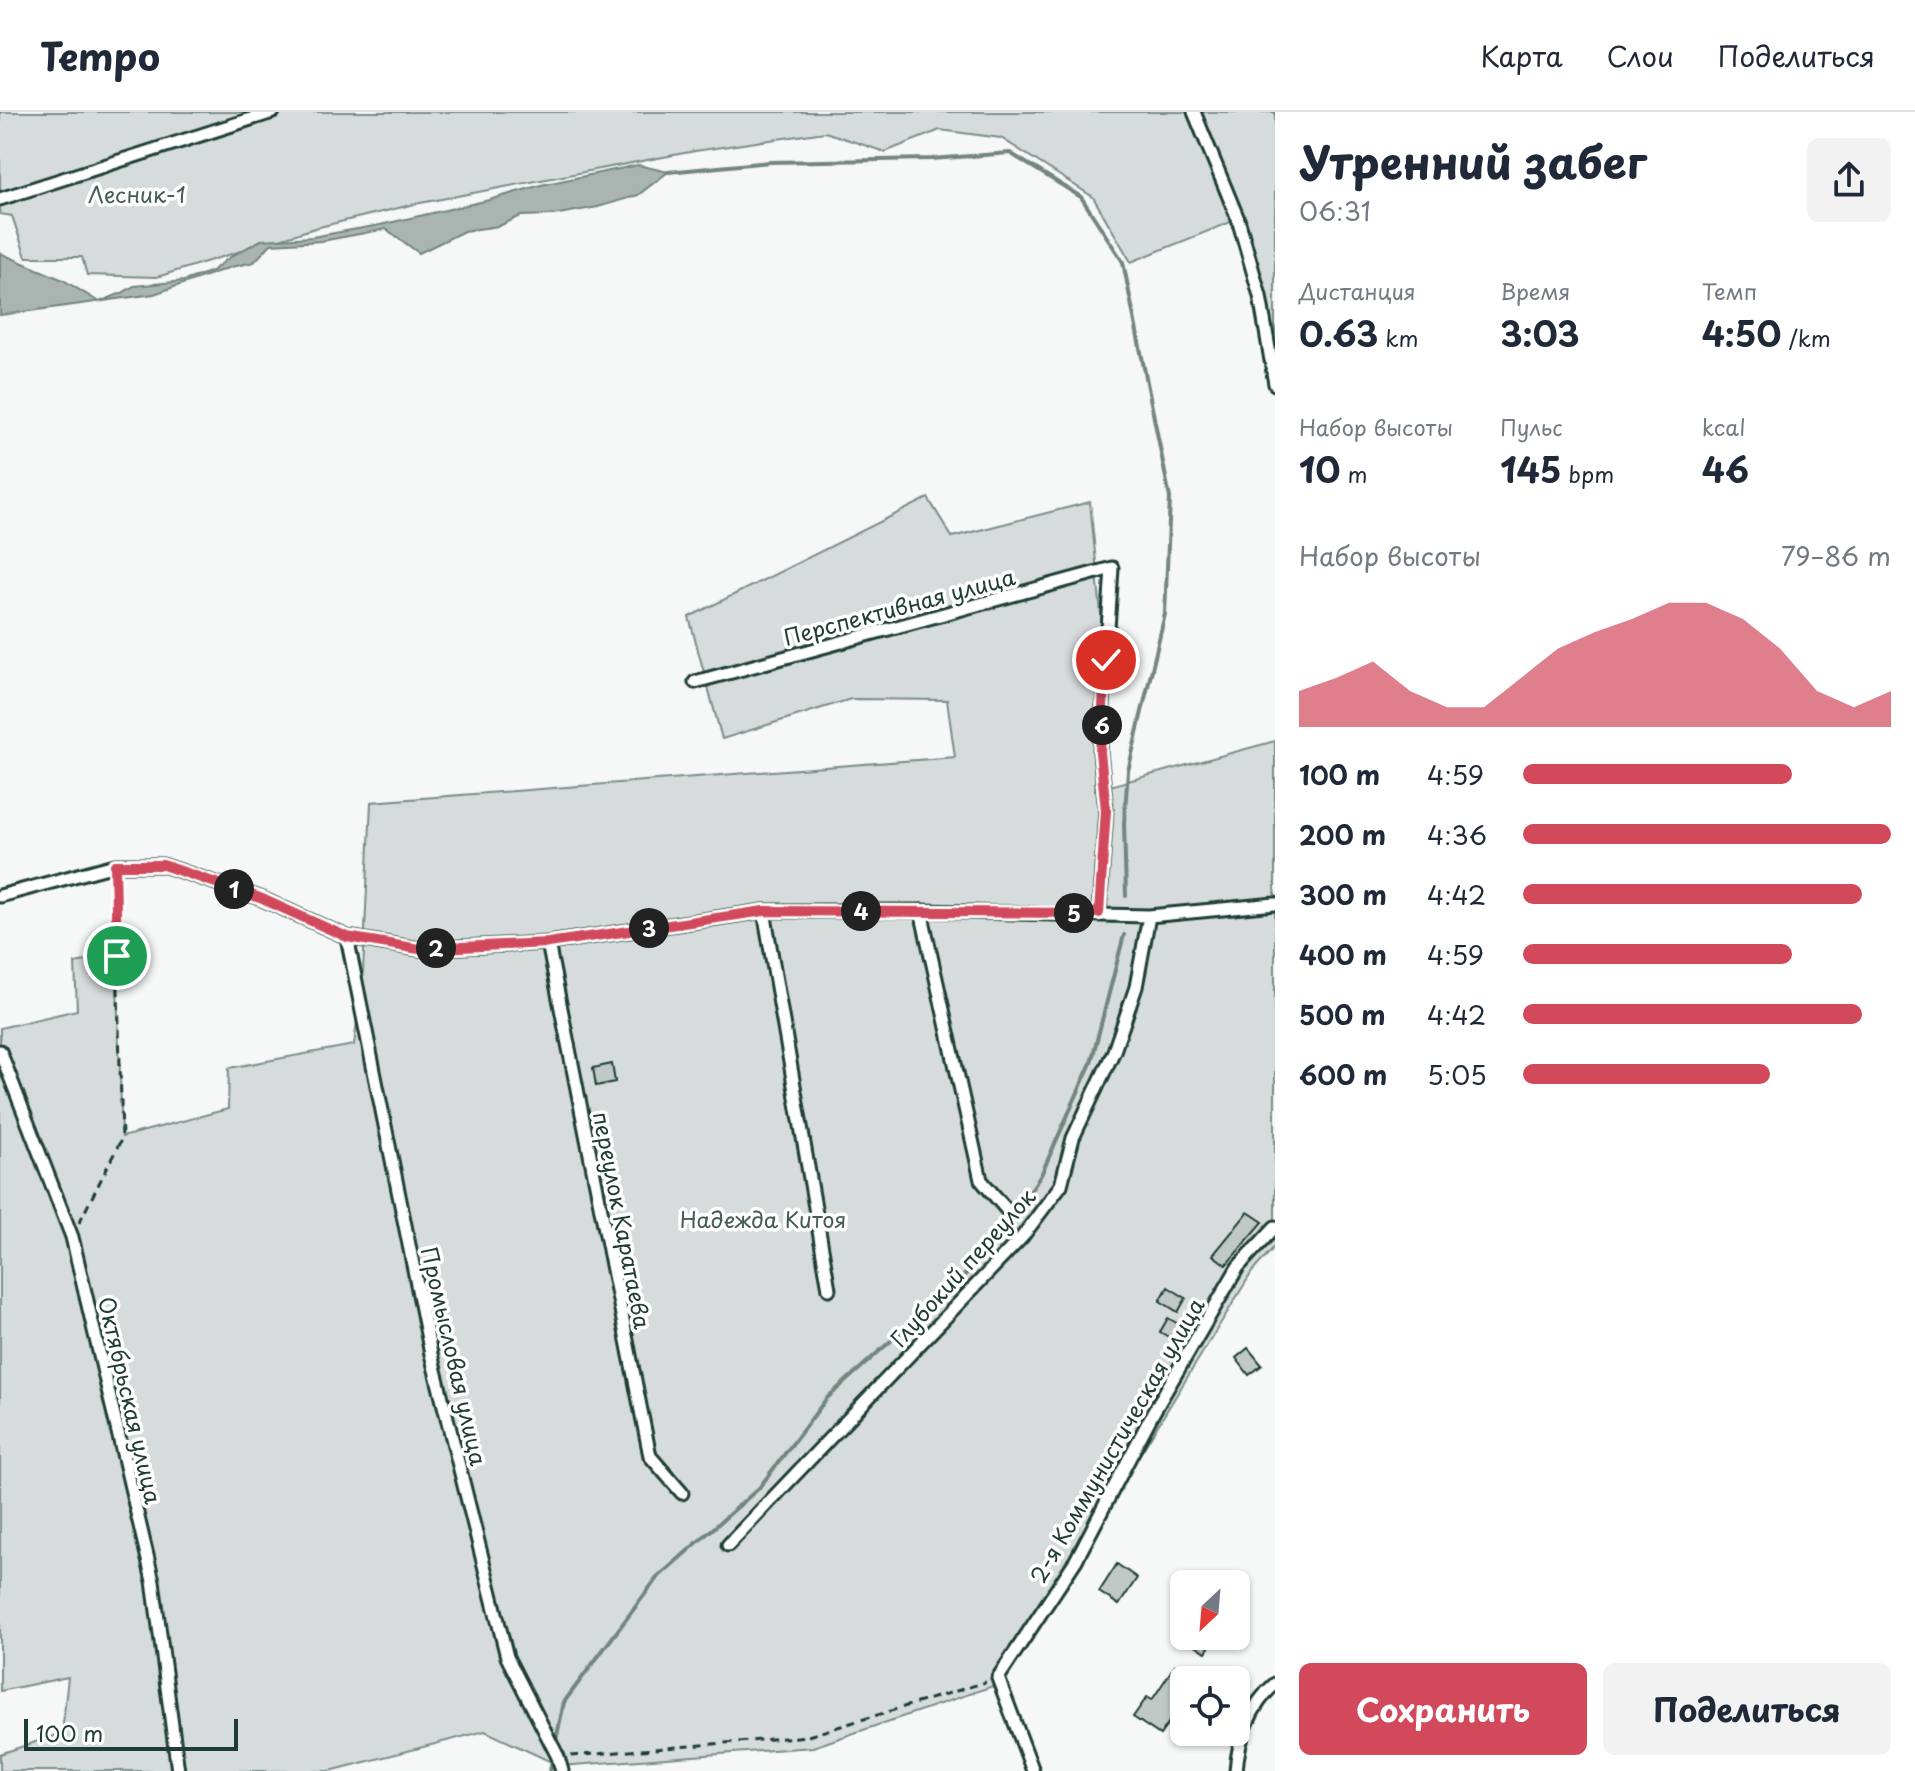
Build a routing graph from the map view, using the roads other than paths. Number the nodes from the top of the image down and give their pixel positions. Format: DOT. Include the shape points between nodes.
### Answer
graph roads {
  1 [pos="273,112"];
  2 [pos="1194,112"];
  3 [pos="0,199"];
  4 [pos="1275,384"];
  5 [pos="695,682"];
  6 [pos="0,896"];
  7 [pos="1275,904"];
  8 [pos="764,911"];
  9 [pos="921,911"];
  10 [pos="1099,913"];
  11 [pos="1149,916"];
  12 [pos="347,937"];
  13 [pos="548,943"];
  14 [pos="0,1051"];
  15 [pos="1006,1209"];
  16 [pos="1275,1227"];
  17 [pos="829,1289"];
  18 [pos="682,1493"];
  19 [pos="728,1545"];
  20 [pos="1275,1684"];
  21 [pos="178,1771"];
  22 [pos="562,1771"];
  23 [pos="1033,1771"];
  24 [pos="1236,1771"];
  1 -- 3 [label="street"];
  2 -- 4 [label="street" via="1238,219 1260,296"];
  5 -- 10 [label="street, Перспективная улица" via="1112,568 1100,752 1106,810"];
  6 -- 12 [label="street" via="115,865 163,865 260,898"];
  7 -- 11 [label="street"];
  8 -- 9 [label="street"];
  8 -- 13 [label="street"];
  8 -- 17 [label="street"];
  9 -- 10 [label="street"];
  9 -- 15 [label="street" via="981,1180"];
  10 -- 11 [label="street"];
  11 -- 19 [label="street, Глубокий переулок" via="1136,987 1114,1051 1073,1138 1061,1185 1022,1237"];
  12 -- 13 [label="street" via="419,949"];
  12 -- 22 [label="street, Промысловая улица" via="431,1354 507,1657"];
  13 -- 18 [label="street, переулок Каратаева" via="650,1456"];
  14 -- 21 [label="street, Октябрьская улица" via="72,1237 153,1581"];
  16 -- 23 [label="street, 2-я Коммунистическая улица" via="1238,1267 1076,1560 998,1678"];
  20 -- 24 [label="street" via="1250,1718 1237,1747"];
}
